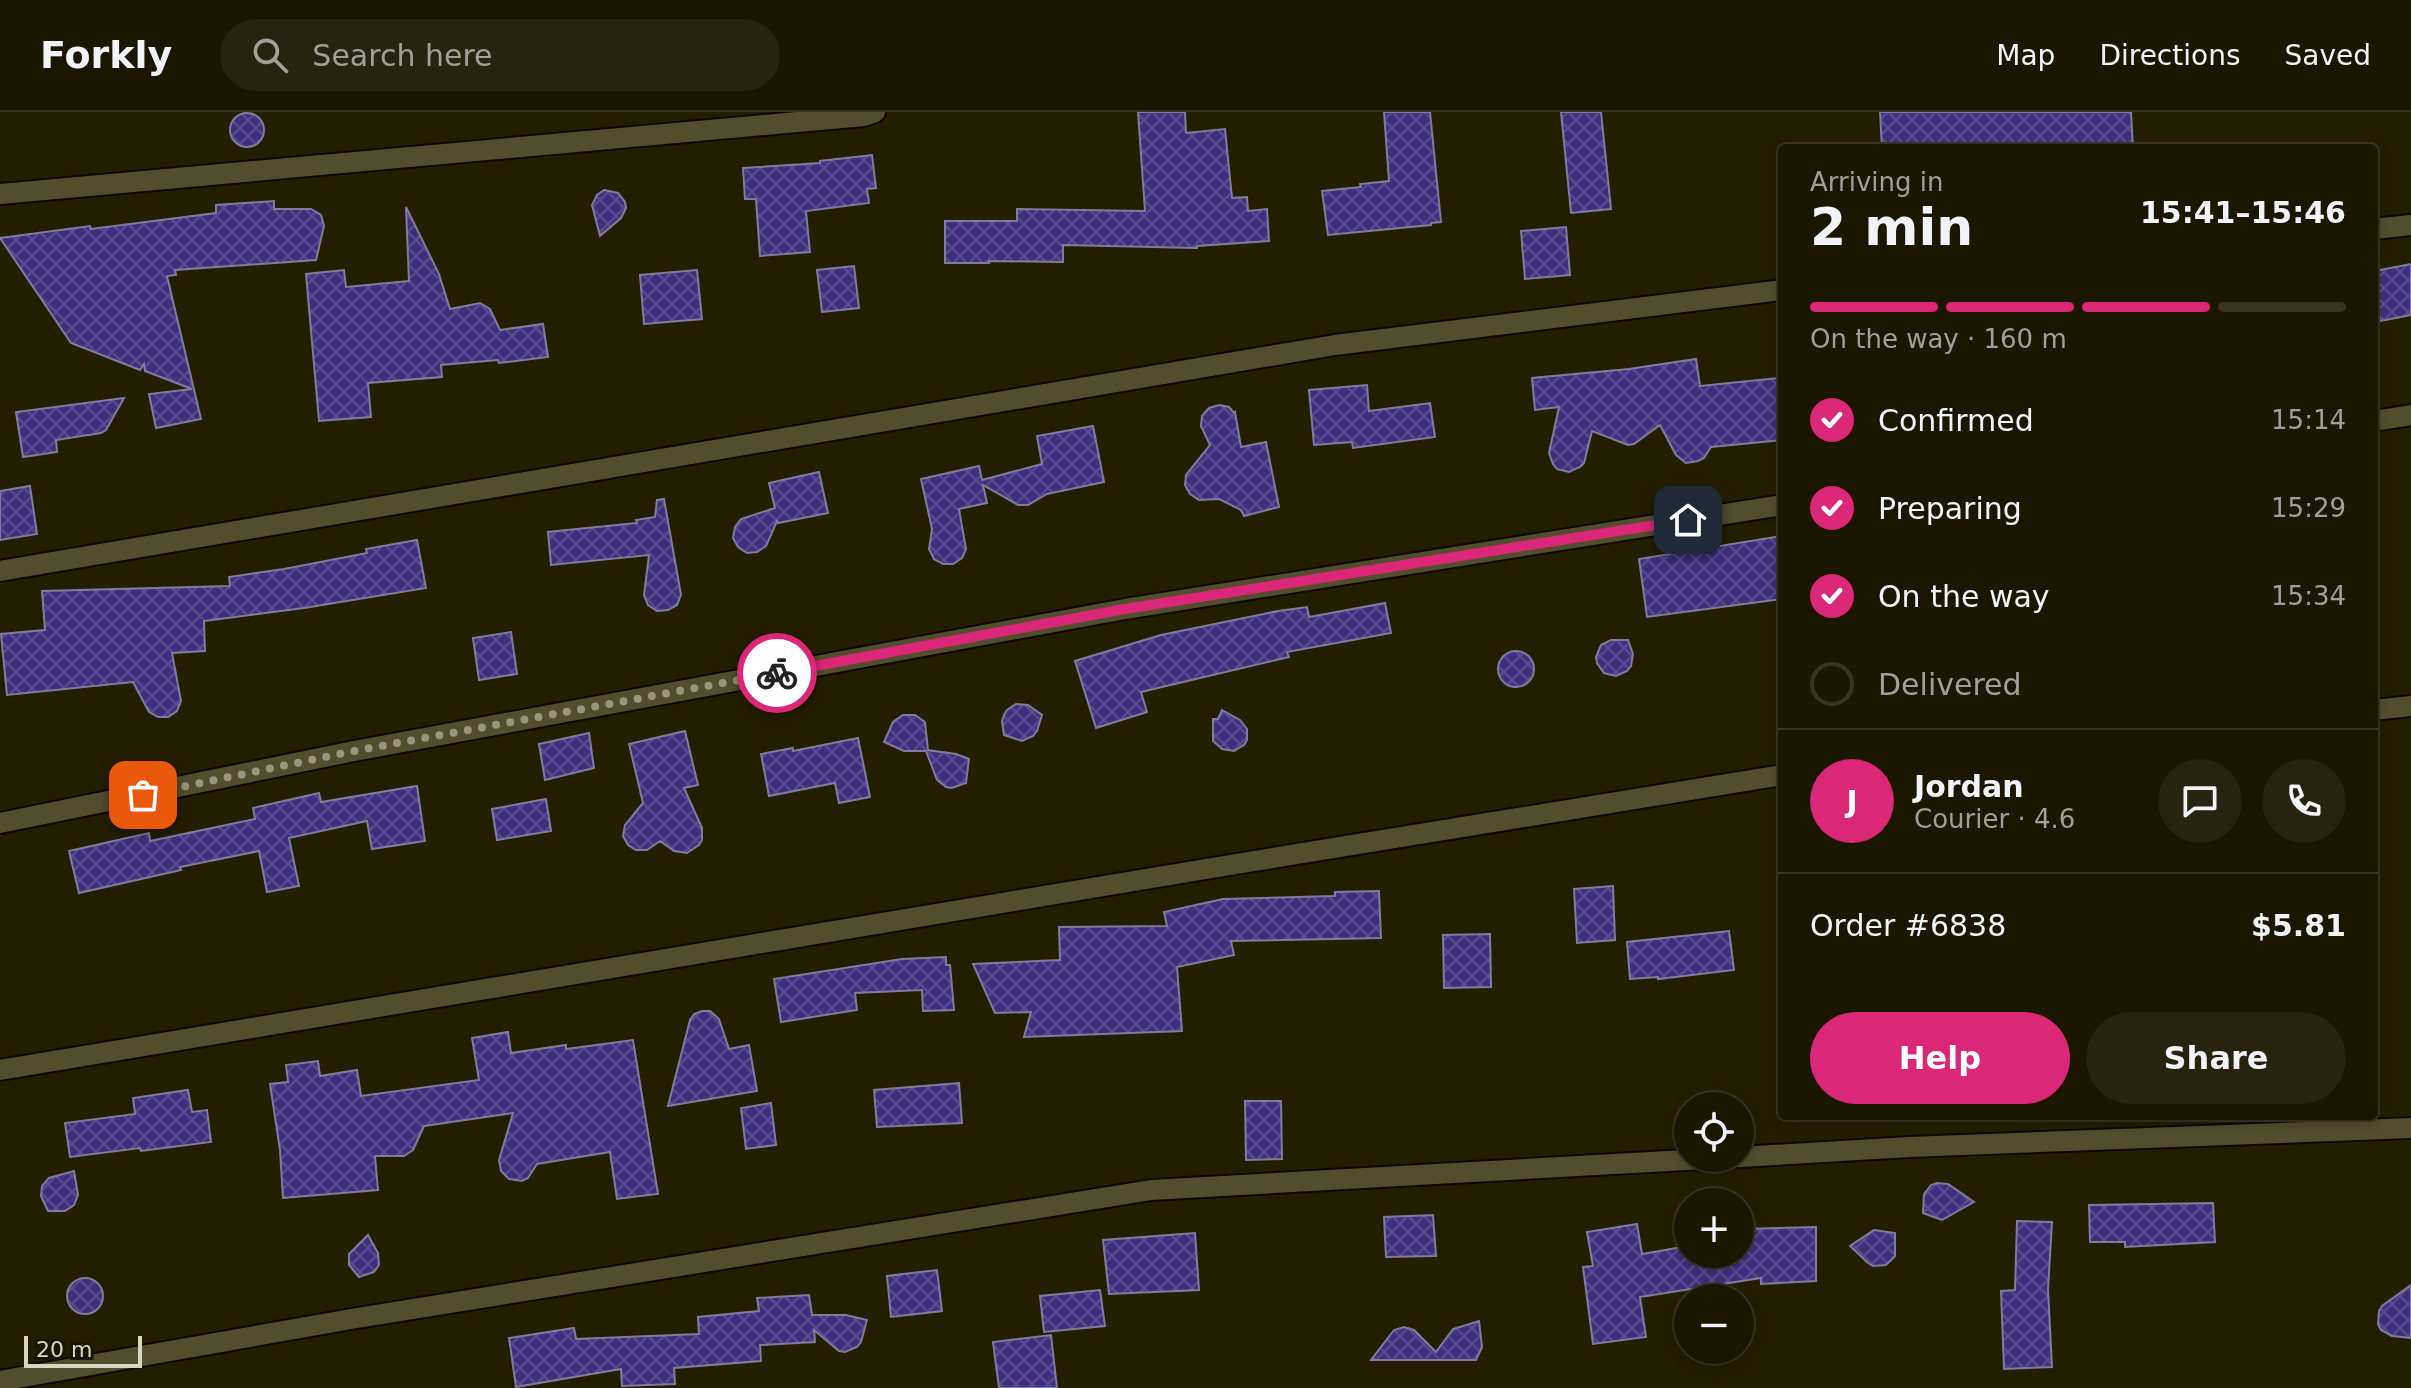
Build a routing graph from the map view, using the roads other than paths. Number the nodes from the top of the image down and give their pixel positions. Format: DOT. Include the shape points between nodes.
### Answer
graph roads {
  1 [pos="875,112"];
  2 [pos="0,194"];
  3 [pos="2411,225"];
  4 [pos="2378,229"];
  5 [pos="1778,290"];
  6 [pos="2411,415"];
  7 [pos="2378,420"];
  8 [pos="1778,506"];
  9 [pos="0,571"];
  10 [pos="2411,706"];
  11 [pos="2378,710"];
  12 [pos="1778,776"];
  13 [pos="0,823"];
  14 [pos="0,1070"];
  15 [pos="2411,1128"];
  16 [pos="1754,1156"];
  17 [pos="1674,1161"];
  18 [pos="0,1381"];
  1 -- 2 [label="street"];
  3 -- 4 [label="street"];
  5 -- 9 [label="street" via="1335,345"];
  6 -- 7 [label="street"];
  8 -- 13 [label="street" via="1125,609 354,751"];
  10 -- 11 [label="street"];
  12 -- 14 [label="street"];
  15 -- 16 [label="street"];
  17 -- 18 [label="street" via="1151,1190"];
}
